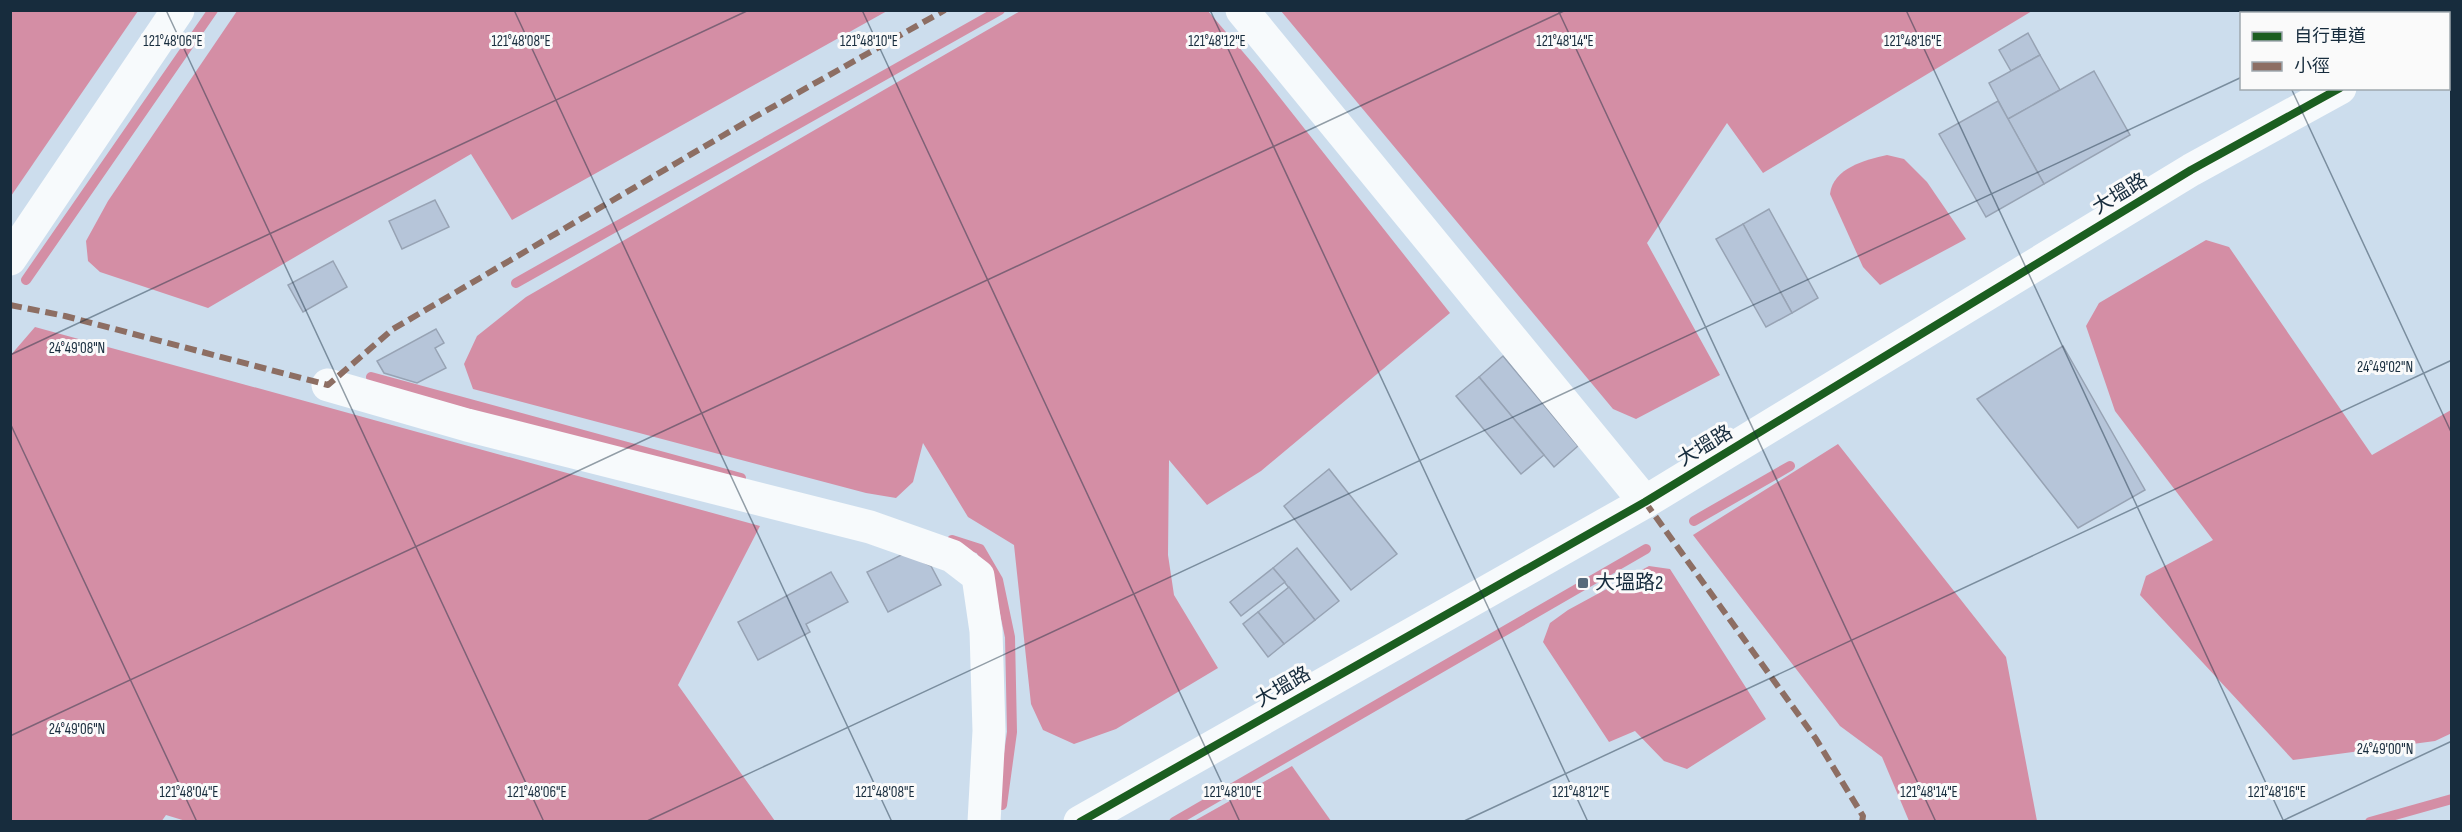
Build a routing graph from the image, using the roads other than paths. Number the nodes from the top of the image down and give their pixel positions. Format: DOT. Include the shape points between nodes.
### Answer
graph roads {
  1 [pos="178,10"];
  2 [pos="1242,10"];
  3 [pos="2336,90"];
  4 [pos="10,259"];
  5 [pos="328,385"];
  6 [pos="1645,502"];
  7 [pos="984,822"];
  8 [pos="1080,822"];
  1 -- 4 [label="street"];
  2 -- 6 [label="street"];
  3 -- 6 [label="street, 大塭路" via="2191,170"];
  5 -- 7 [label="street" via="467,425 870,527 952,556 978,576 986,631 989,731"];
  6 -- 8 [label="street, 大塭路"];
}
